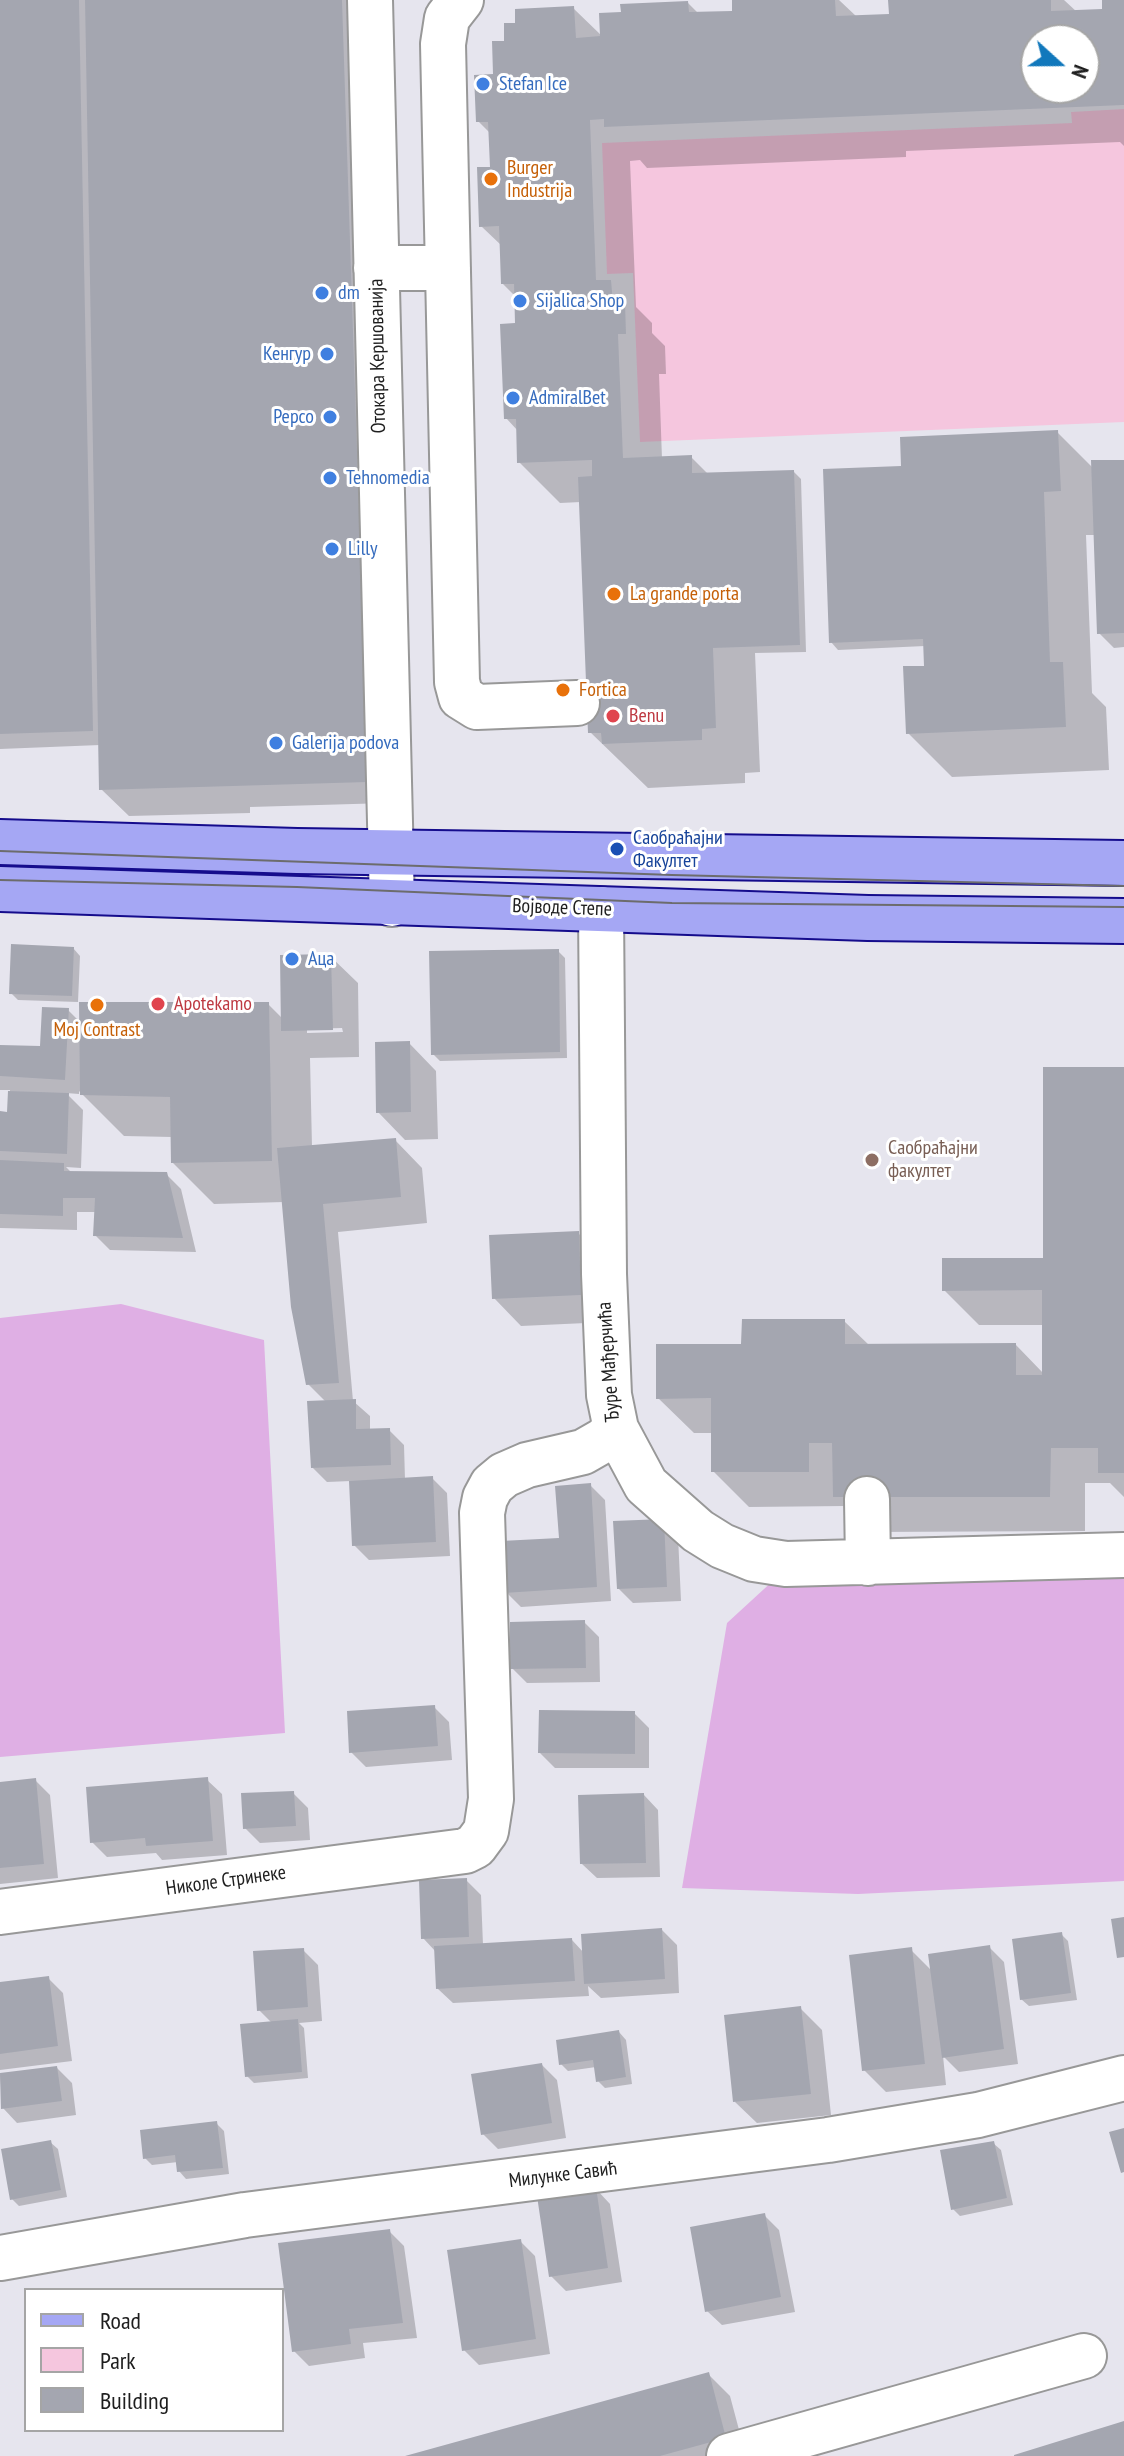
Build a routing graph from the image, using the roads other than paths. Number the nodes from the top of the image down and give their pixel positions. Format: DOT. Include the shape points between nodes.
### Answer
graph roads {
  1 [pos="370,0"];
  2 [pos="461,0"];
  3 [pos="376,268"];
  4 [pos="448,268"];
  5 [pos="577,703"];
  6 [pos="0,842"];
  7 [pos="391,853"];
  8 [pos="1124,863"];
  9 [pos="0,889"];
  10 [pos="392,904"];
  11 [pos="601,909"];
  12 [pos="1124,921"];
  13 [pos="616,1429"];
  14 [pos="867,1499"];
  15 [pos="1124,1555"];
  16 [pos="868,1563"];
  17 [pos="452,1852"];
  18 [pos="0,1912"];
  19 [pos="1124,2078"];
  20 [pos="0,2258"];
  21 [pos="1084,2356"];
  22 [pos="729,2456"];
  1 -- 3 [label="street, Отокара Кершованија"];
  2 -- 4 [label="street" via="447,18 443,44"];
  3 -- 4 [label="street"];
  3 -- 7 [label="street, Отокара Кершованија"];
  4 -- 5 [label="street" via="461,697 477,707"];
  6 -- 7 [label="main road"];
  7 -- 8 [label="main road"];
  7 -- 10 [label="street, Отокара Кершованија"];
  9 -- 10 [label="main road, Војводе Степе"];
  10 -- 11 [label="main road, Војводе Степе"];
  11 -- 12 [label="main road, Војводе Степе"];
  11 -- 13 [label="street, Ђуре Мађерчића" via="606,1363"];
  13 -- 16 [label="street" via="646,1485 722,1546 786,1564"];
  13 -- 17 [label="street, Ђуре Мађерчића" via="594,1447 504,1475 485,1498 490,1817 475,1846"];
  14 -- 16 [label="street"];
  15 -- 16 [label="street"];
  17 -- 18 [label="street, Николе Стринеке"];
  19 -- 20 [label="street, Милунке Савић" via="978,2115 843,2138 245,2215"];
  21 -- 22 [label="street"];
}
